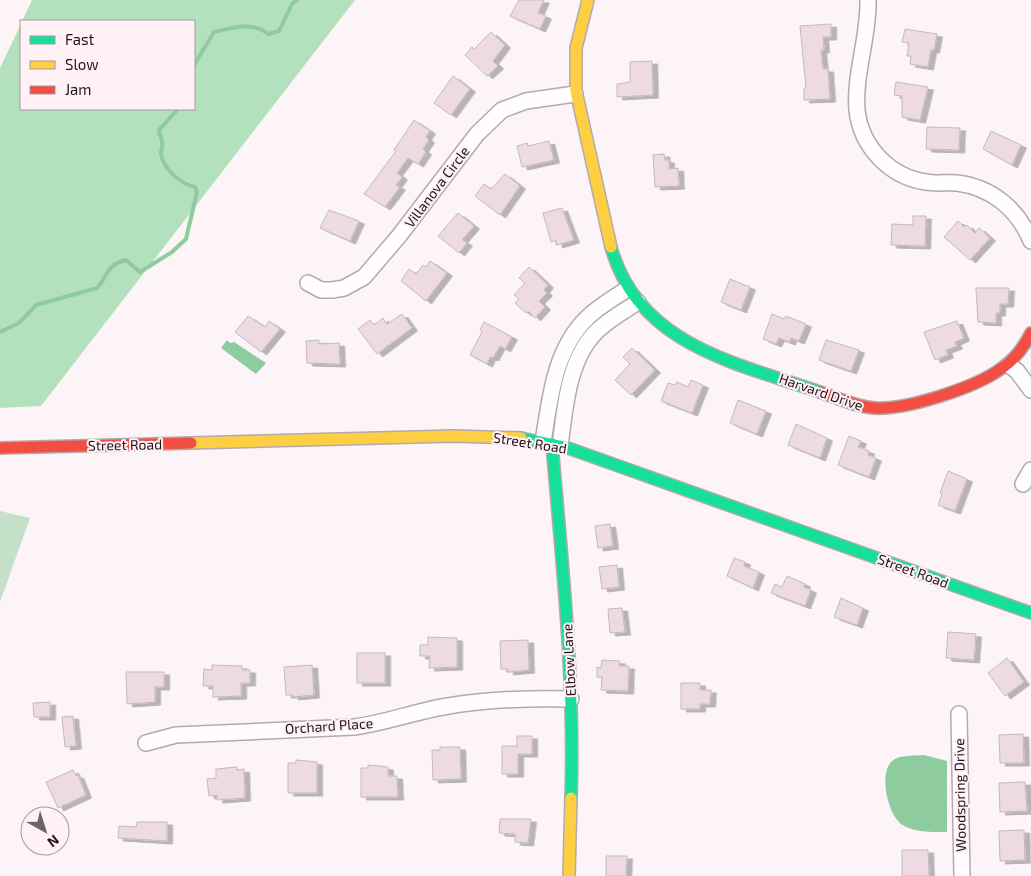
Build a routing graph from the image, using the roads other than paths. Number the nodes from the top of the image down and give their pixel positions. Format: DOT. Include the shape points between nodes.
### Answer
graph roads {
  1 [pos="588,0"];
  2 [pos="868,0"];
  3 [pos="575,94"];
  4 [pos="1031,241"];
  5 [pos="308,283"];
  6 [pos="627,289"];
  7 [pos="638,302"];
  8 [pos="1031,332"];
  9 [pos="1009,365"];
  10 [pos="1031,390"];
  11 [pos="552,444"];
  12 [pos="0,448"];
  13 [pos="1031,470"];
  14 [pos="1023,484"];
  15 [pos="1031,613"];
  16 [pos="571,699"];
  17 [pos="959,714"];
  18 [pos="146,743"];
  19 [pos="569,876"];
  20 [pos="962,876"];
  1 -- 3 [label="street, Harvard Drive" via="574,54"];
  2 -- 4 [label="street" via="857,102 869,145 879,159 910,178 927,183 957,183 997,197 1019,218"];
  3 -- 5 [label="street, Villanova Circle" via="526,100 502,110 477,134 364,277 349,286 332,290 321,290"];
  3 -- 6 [label="street, Harvard Drive" via="614,256"];
  6 -- 7 [label="street, Harvard Drive"];
  6 -- 11 [label="street" via="586,318 564,350 548,410"];
  7 -- 9 [label="street, Harvard Drive" via="665,330 697,349 863,407 883,409 911,405 990,376"];
  7 -- 11 [label="street" via="602,326 584,345"];
  8 -- 9 [label="street, Harvard Drive"];
  9 -- 10 [label="street"];
  11 -- 12 [label="street, Street Road" via="479,436"];
  11 -- 15 [label="street, Street Road"];
  11 -- 16 [label="street, Elbow Lane"];
  13 -- 14 [label="street"];
  16 -- 18 [label="street, Orchard Place" via="488,700 362,726 176,735"];
  16 -- 19 [label="street, Elbow Lane"];
  17 -- 20 [label="street, Woodspring Drive"];
}
